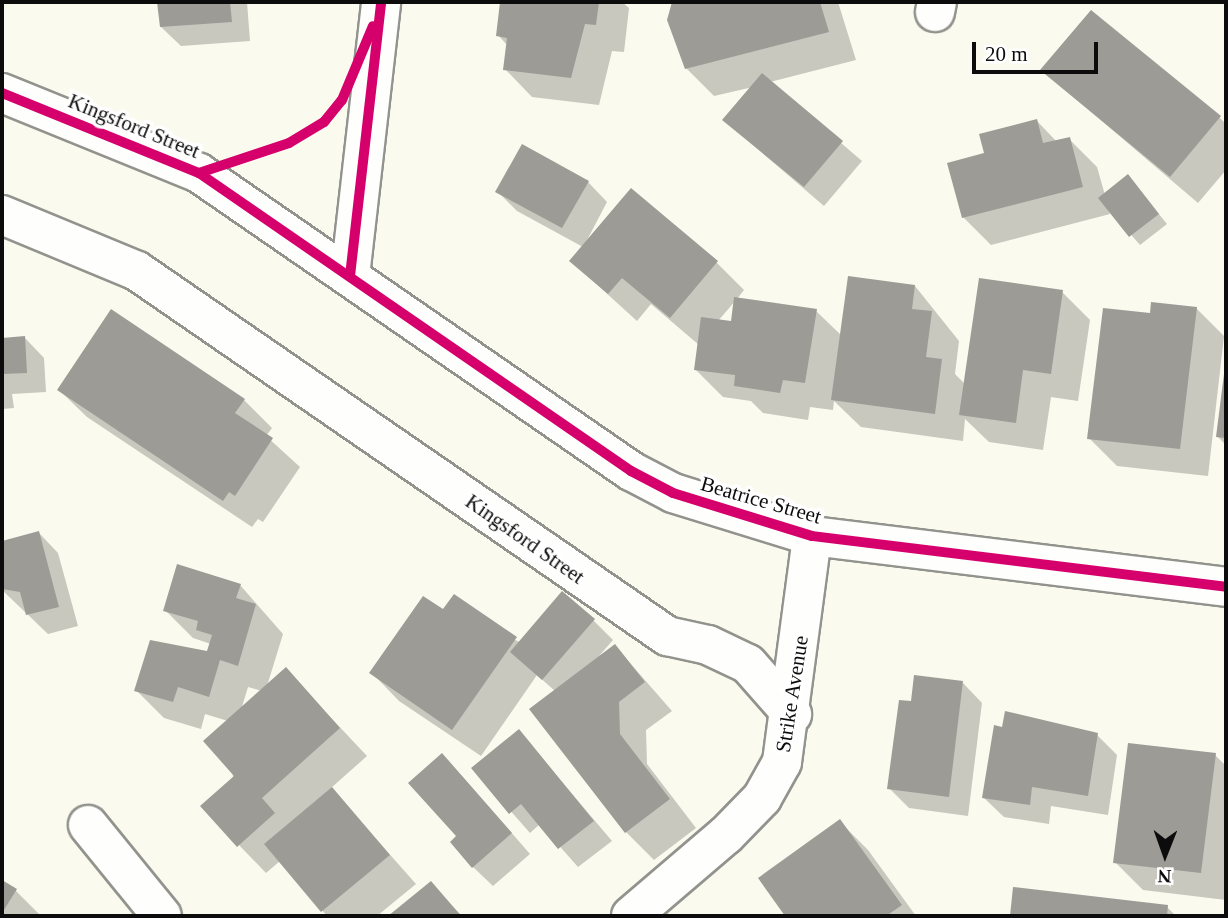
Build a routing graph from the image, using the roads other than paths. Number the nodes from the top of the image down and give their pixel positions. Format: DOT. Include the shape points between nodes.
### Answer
graph roads {
  1 [pos="381,2"];
  2 [pos="2,93"];
  3 [pos="2,215"];
  4 [pos="350,276"];
  5 [pos="812,536"];
  6 [pos="1226,587"];
  7 [pos="792,714"];
  8 [pos="88,825"];
  9 [pos="162,916"];
  10 [pos="632,916"];
  1 -- 4 [label="street"];
  2 -- 4 [label="street, Kingsford Street" via="199,173"];
  3 -- 7 [label="street, Kingsford Street" via="137,271 667,636 708,645 748,664"];
  4 -- 5 [label="street, Beatrice Street" via="631,471 718,512"];
  5 -- 6 [label="street, Beatrice Street"];
  5 -- 7 [label="street, Strike Avenue"];
  7 -- 10 [label="street, Strike Avenue" via="782,762 762,798"];
  8 -- 9 [label="street"];
}
